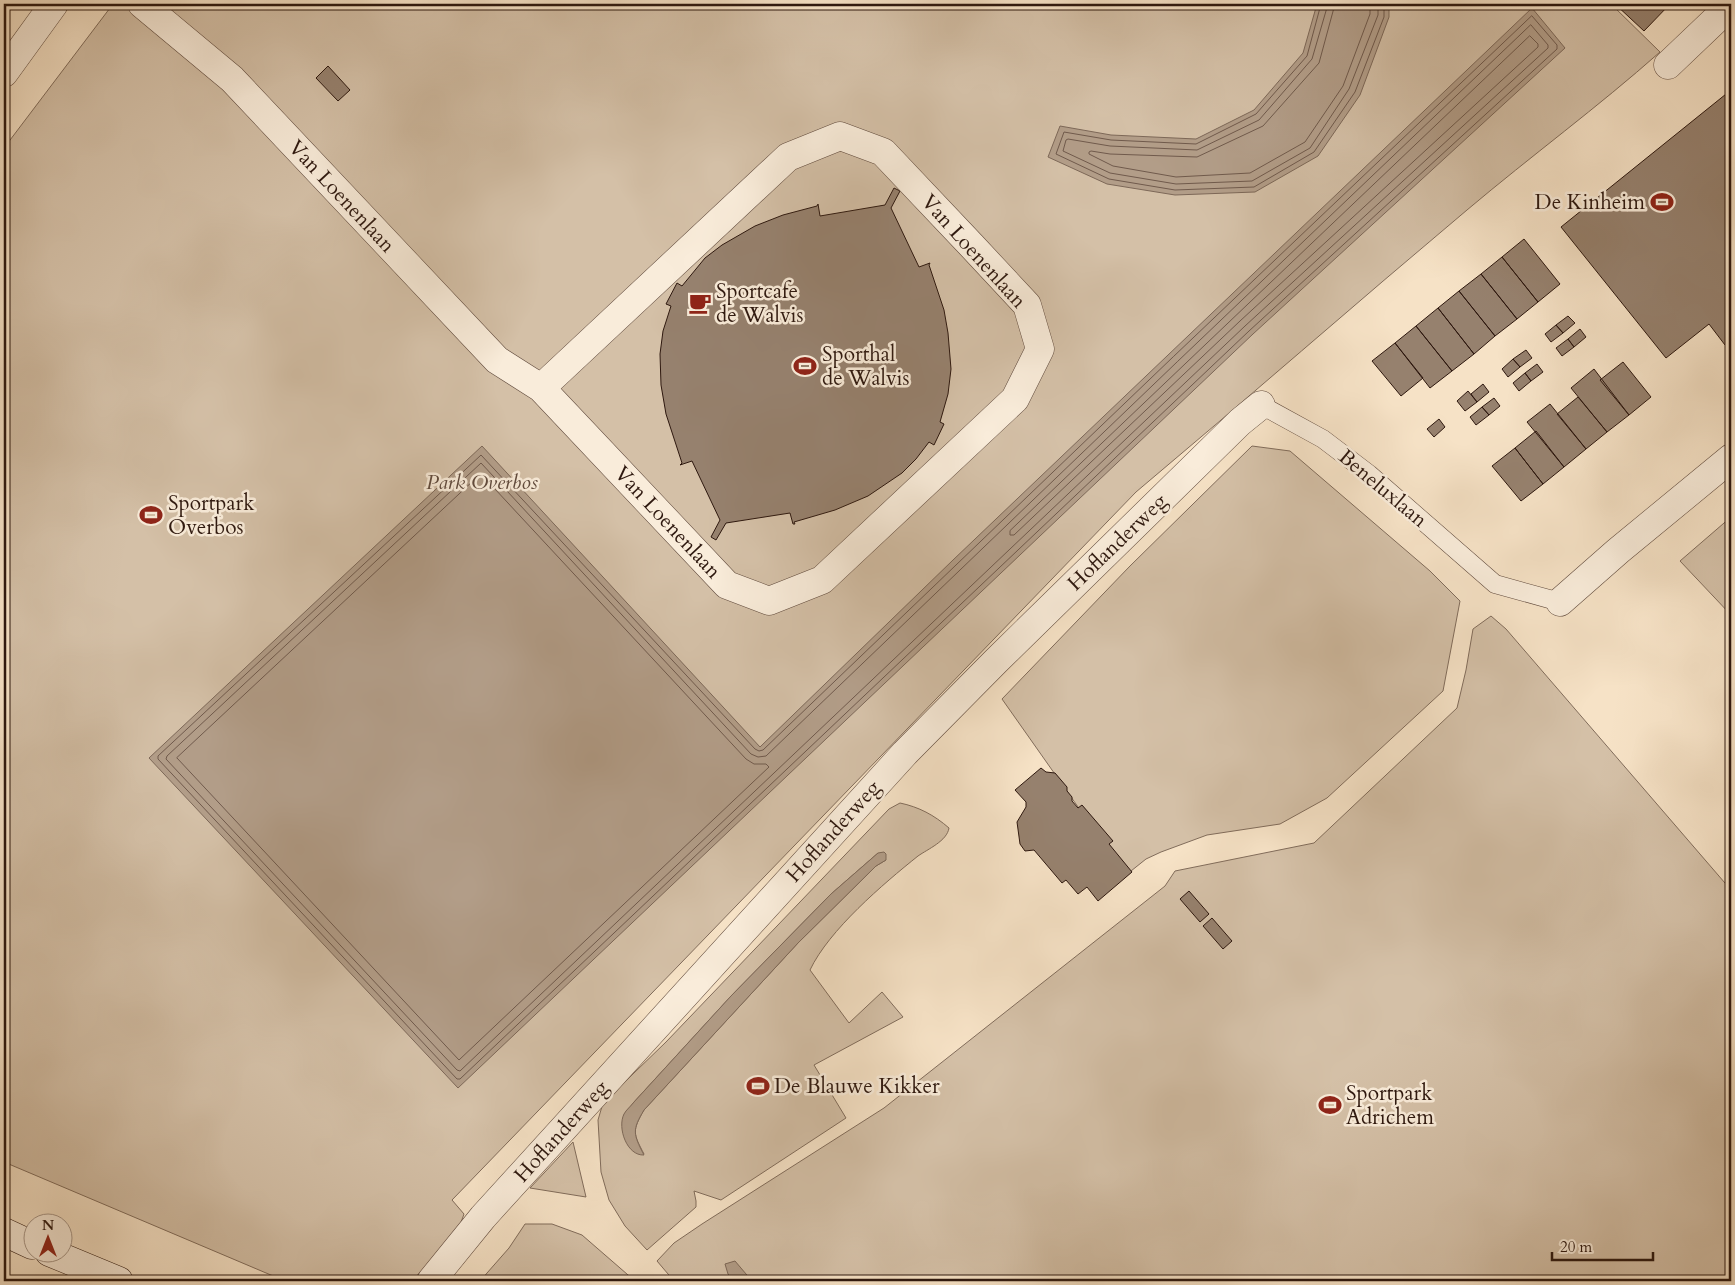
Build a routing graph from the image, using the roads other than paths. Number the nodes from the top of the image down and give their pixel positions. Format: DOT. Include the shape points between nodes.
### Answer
graph roads {
  1 [pos="54,4"];
  2 [pos="142,4"];
  3 [pos="1731,5"];
  4 [pos="1668,65"];
  5 [pos="4,73"];
  6 [pos="541,388"];
  7 [pos="1261,405"];
  8 [pos="1731,458"];
  9 [pos="1560,602"];
  10 [pos="4,1232"];
  11 [pos="22,1240"];
  12 [pos="72,1261"];
  13 [pos="120,1281"];
  14 [pos="431,1281"];
  1 -- 5 [label="street"];
  2 -- 6 [label="street, Van Loenenlaan" via="232,79 497,360"];
  3 -- 4 [label="street"];
  6 -- 6 [label="street, Van Loenenlaan" via="727,585 770,601 822,580 1015,399 1040,349 1027,305 883,152 840,136 788,157"];
  7 -- 9 [label="lane, Beneluxlaan" via="1323,439 1376,480 1495,584"];
  7 -- 14 [label="street, Hoflanderweg" via="1240,422 905,753 483,1217"];
  8 -- 9 [label="street"];
  10 -- 11 [label="street"];
  12 -- 13 [label="street"];
}
